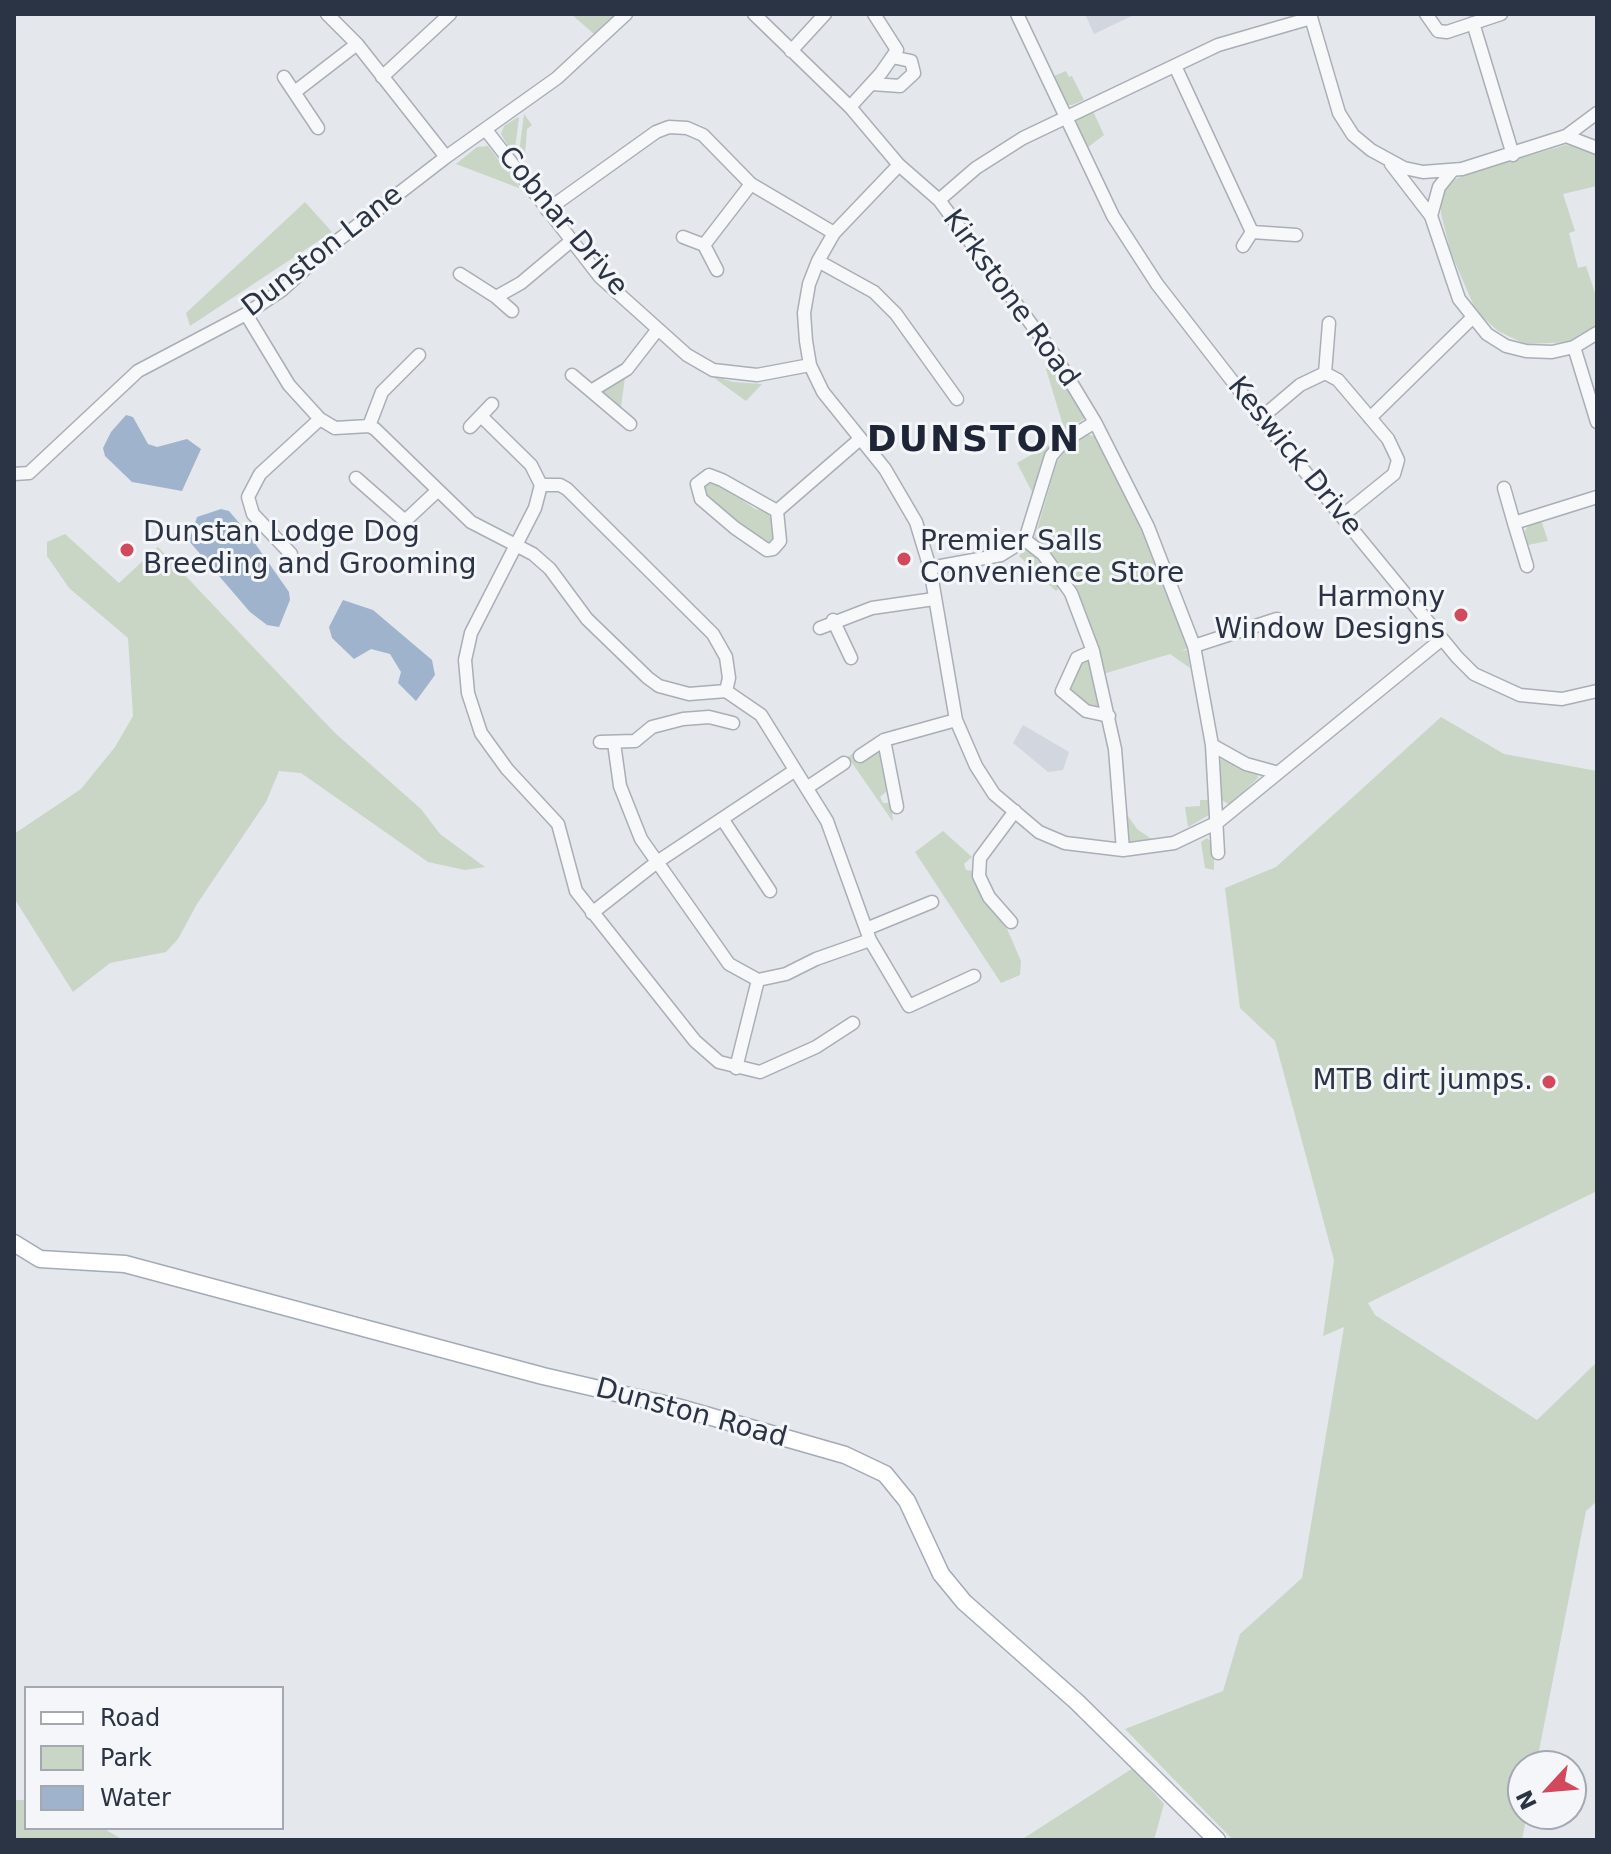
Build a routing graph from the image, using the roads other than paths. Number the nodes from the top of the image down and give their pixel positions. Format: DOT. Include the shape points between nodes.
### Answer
graph roads {
  1 [pos="327,14"];
  2 [pos="450,14"];
  3 [pos="626,14"];
  4 [pos="754,14"];
  5 [pos="825,14"];
  6 [pos="874,14"];
  7 [pos="1017,14"];
  8 [pos="1426,14"];
  9 [pos="1501,14"];
  10 [pos="1311,16"];
  11 [pos="1473,23"];
  12 [pos="357,44"];
  13 [pos="791,51"];
  14 [pos="892,57"];
  15 [pos="1175,66"];
  16 [pos="284,77"];
  17 [pos="382,77"];
  18 [pos="872,84"];
  19 [pos="296,91"];
  20 [pos="850,107"];
  21 [pos="1597,113"];
  22 [pos="1067,118"];
  23 [pos="318,128"];
  24 [pos="486,130"];
  25 [pos="1566,136"];
  26 [pos="1597,148"];
  27 [pos="1513,155"];
  28 [pos="446,157"];
  29 [pos="1389,162"];
  30 [pos="899,165"];
  31 [pos="1452,171"];
  32 [pos="751,184"];
  33 [pos="939,200"];
  34 [pos="547,210"];
  35 [pos="1431,216"];
  36 [pos="1252,232"];
  37 [pos="834,233"];
  38 [pos="1296,235"];
  39 [pos="683,237"];
  40 [pos="571,241"];
  41 [pos="704,245"];
  42 [pos="1243,246"];
  43 [pos="818,261"];
  44 [pos="717,270"];
  45 [pos="460,274"];
  46 [pos="496,297"];
  47 [pos="512,311"];
  48 [pos="246,314"];
  49 [pos="1472,318"];
  50 [pos="1329,323"];
  51 [pos="658,329"];
  52 [pos="1597,333"];
  53 [pos="1574,347"];
  54 [pos="419,355"];
  55 [pos="931,362"];
  56 [pos="810,365"];
  57 [pos="919,370"];
  58 [pos="1325,373"];
  59 [pos="572,375"];
  60 [pos="591,391"];
  61 [pos="957,399"];
  62 [pos="492,404"];
  63 [pos="481,416"];
  64 [pos="1261,418"];
  65 [pos="1370,418"];
  66 [pos="320,419"];
  67 [pos="1095,422"];
  68 [pos="1597,422"];
  69 [pos="630,424"];
  70 [pos="369,426"];
  71 [pos="470,427"];
  72 [pos="860,439"];
  73 [pos="14,474"];
  74 [pos="356,478"];
  75 [pos="541,485"];
  76 [pos="1504,488"];
  77 [pos="437,491"];
  78 [pos="1597,497"];
  79 [pos="777,511"];
  80 [pos="1342,516"];
  81 [pos="1514,523"];
  82 [pos="291,534"];
  83 [pos="1025,540"];
  84 [pos="516,545"];
  85 [pos="1527,566"];
  86 [pos="930,568"];
  87 [pos="934,599"];
  88 [pos="1277,619"];
  89 [pos="833,620"];
  90 [pos="820,628"];
  91 [pos="1442,639"];
  92 [pos="1194,646"];
  93 [pos="1093,651"];
  94 [pos="851,658"];
  95 [pos="726,691"];
  96 [pos="1597,691"];
  97 [pos="1109,716"];
  98 [pos="956,720"];
  99 [pos="733,723"];
  100 [pos="884,740"];
  101 [pos="600,742"];
  102 [pos="614,743"];
  103 [pos="1212,745"];
  104 [pos="860,756"];
  105 [pos="844,763"];
  106 [pos="794,771"];
  107 [pos="1275,772"];
  108 [pos="808,787"];
  109 [pos="897,807"];
  110 [pos="1015,811"];
  111 [pos="723,820"];
  112 [pos="1218,822"];
  113 [pos="1123,850"];
  114 [pos="1218,853"];
  115 [pos="657,862"];
  116 [pos="770,891"];
  117 [pos="932,902"];
  118 [pos="592,913"];
  119 [pos="1011,922"];
  120 [pos="868,935"];
  121 [pos="974,976"];
  122 [pos="758,980"];
  123 [pos="853,1023"];
  124 [pos="736,1068"];
  125 [pos="14,1243"];
  126 [pos="1217,1840"];
  1 -- 12 [label="street"];
  2 -- 17 [label="street"];
  3 -- 24 [label="street, Dunston Lane" via="557,78"];
  4 -- 13 [label="street, Kirkstone Road"];
  5 -- 13 [label="street"];
  6 -- 14 [label="street" via="897,50"];
  7 -- 22 [label="street, Keswick Drive"];
  8 -- 11 [label="street" via="1438,31"];
  9 -- 11 [label="street"];
  10 -- 15 [label="street" via="1218,45"];
  10 -- 29 [label="street" via="1339,113 1353,135"];
  11 -- 27 [label="street"];
  12 -- 17 [label="street"];
  12 -- 19 [label="street"];
  13 -- 20 [label="street, Kirkstone Road"];
  14 -- 18 [label="street"];
  14 -- 18 [label="street" via="911,61 914,73 900,86"];
  15 -- 22 [label="street"];
  15 -- 36 [label="street"];
  16 -- 19 [label="street"];
  17 -- 28 [label="street"];
  18 -- 20 [label="street"];
  19 -- 23 [label="street"];
  20 -- 30 [label="street, Kirkstone Road"];
  21 -- 25 [label="street"];
  22 -- 33 [label="street" via="976,168"];
  22 -- 64 [label="street, Keswick Drive" via="1113,216 1157,284"];
  24 -- 28 [label="street, Dunston Lane"];
  24 -- 34 [label="street, Cobnar Drive"];
  25 -- 26 [label="street"];
  25 -- 27 [label="street"];
  27 -- 31 [label="street"];
  28 -- 48 [label="street, Dunston Lane"];
  29 -- 31 [label="street" via="1423,172"];
  29 -- 35 [label="street"];
  30 -- 33 [label="street, Kirkstone Road"];
  30 -- 37 [label="street"];
  31 -- 35 [label="street" via="1439,187"];
  32 -- 34 [label="street" via="703,135 669,127"];
  32 -- 37 [label="street"];
  32 -- 41 [label="street"];
  33 -- 67 [label="street, Kirkstone Road" via="1055,356"];
  34 -- 40 [label="street, Cobnar Drive"];
  35 -- 49 [label="street" via="1459,299"];
  36 -- 38 [label="street"];
  36 -- 42 [label="street"];
  37 -- 43 [label="street"];
  39 -- 41 [label="street"];
  40 -- 46 [label="street"];
  40 -- 51 [label="street, Cobnar Drive" via="600,277"];
  41 -- 44 [label="street"];
  43 -- 55 [label="street" via="874,292"];
  43 -- 56 [label="street" via="804,313"];
  45 -- 46 [label="street"];
  46 -- 47 [label="street"];
  48 -- 66 [label="street" via="289,385"];
  48 -- 73 [label="street, Dunston Lane" via="138,371 29,473"];
  49 -- 53 [label="street" via="1487,334 1516,349 1552,352"];
  49 -- 65 [label="street"];
  50 -- 58 [label="street"];
  51 -- 56 [label="street, Cobnar Drive" via="713,370 757,375"];
  51 -- 60 [label="street" via="627,369"];
  52 -- 53 [label="street"];
  53 -- 68 [label="street"];
  54 -- 70 [label="street" via="403,360 377,399"];
  55 -- 57 [label="street"];
  55 -- 61 [label="street"];
  56 -- 72 [label="street" via="832,406"];
  58 -- 64 [label="street" via="1313,376"];
  58 -- 65 [label="street" via="1338,380"];
  59 -- 60 [label="street"];
  60 -- 69 [label="street"];
  62 -- 63 [label="street"];
  63 -- 71 [label="street"];
  63 -- 75 [label="street" via="531,465"];
  64 -- 80 [label="street, Keswick Drive"];
  65 -- 80 [label="street" via="1394,450 1394,474"];
  66 -- 70 [label="street" via="335,428"];
  66 -- 82 [label="street" via="260,474 248,497 253,514 286,549"];
  67 -- 83 [label="street" via="1051,456"];
  67 -- 92 [label="street, Kirkstone Road" via="1148,527"];
  70 -- 77 [label="street"];
  72 -- 79 [label="street"];
  72 -- 86 [label="street" via="908,505"];
  74 -- 77 [label="street" via="405,521"];
  75 -- 84 [label="street"];
  75 -- 95 [label="street" via="567,489 713,634 729,668"];
  76 -- 81 [label="street"];
  77 -- 84 [label="street" via="471,522"];
  78 -- 81 [label="street"];
  79 -- 79 [label="street" via="709,475 697,484 701,499 767,550 780,541"];
  80 -- 91 [label="street, Keswick Drive"];
  81 -- 85 [label="street"];
  83 -- 86 [label="street" via="1001,555"];
  83 -- 93 [label="street" via="1043,554 1071,593"];
  84 -- 95 [label="street" via="550,569 587,619 659,686 689,694"];
  84 -- 118 [label="street" via="471,633 465,660 468,693 481,733 558,824 576,891"];
  86 -- 87 [label="street"];
  87 -- 89 [label="street"];
  87 -- 98 [label="street"];
  88 -- 92 [label="street"];
  89 -- 90 [label="street"];
  89 -- 94 [label="street"];
  91 -- 96 [label="street, Keswick Drive" via="1474,674 1520,695 1562,699"];
  91 -- 107 [label="street"];
  92 -- 103 [label="street, Kirkstone Road"];
  93 -- 97 [label="street"];
  93 -- 97 [label="street" via="1077,658 1062,691 1086,711"];
  95 -- 106 [label="street" via="761,715"];
  97 -- 113 [label="street"];
  98 -- 100 [label="street"];
  98 -- 110 [label="street" via="994,794"];
  99 -- 102 [label="street" via="709,717 683,719 652,727 635,741"];
  100 -- 104 [label="street"];
  100 -- 109 [label="street"];
  101 -- 102 [label="street"];
  102 -- 115 [label="street" via="627,808"];
  103 -- 107 [label="street" via="1246,764"];
  103 -- 112 [label="street, Kirkstone Road"];
  105 -- 108 [label="street"];
  106 -- 108 [label="street"];
  106 -- 111 [label="street"];
  107 -- 112 [label="street"];
  108 -- 120 [label="street" via="844,864"];
  110 -- 113 [label="street" via="1039,832 1065,843"];
  110 -- 119 [label="street" via="980,858 979,876"];
  111 -- 115 [label="street"];
  111 -- 116 [label="street"];
  112 -- 113 [label="street" via="1174,843"];
  112 -- 114 [label="street, Kirkstone Road"];
  115 -- 118 [label="street"];
  115 -- 122 [label="street" via="720,955"];
  117 -- 120 [label="street"];
  118 -- 124 [label="street" via="695,1041 719,1062"];
  120 -- 121 [label="street" via="909,1006"];
  120 -- 122 [label="street" via="786,974"];
  122 -- 124 [label="street"];
  123 -- 124 [label="street" via="760,1072"];
  125 -- 126 [label="main road, Dunston Road" via="40,1259 125,1264 677,1407 845,1455 885,1474 907,1501 941,1574 964,1602 1077,1702"];
}
